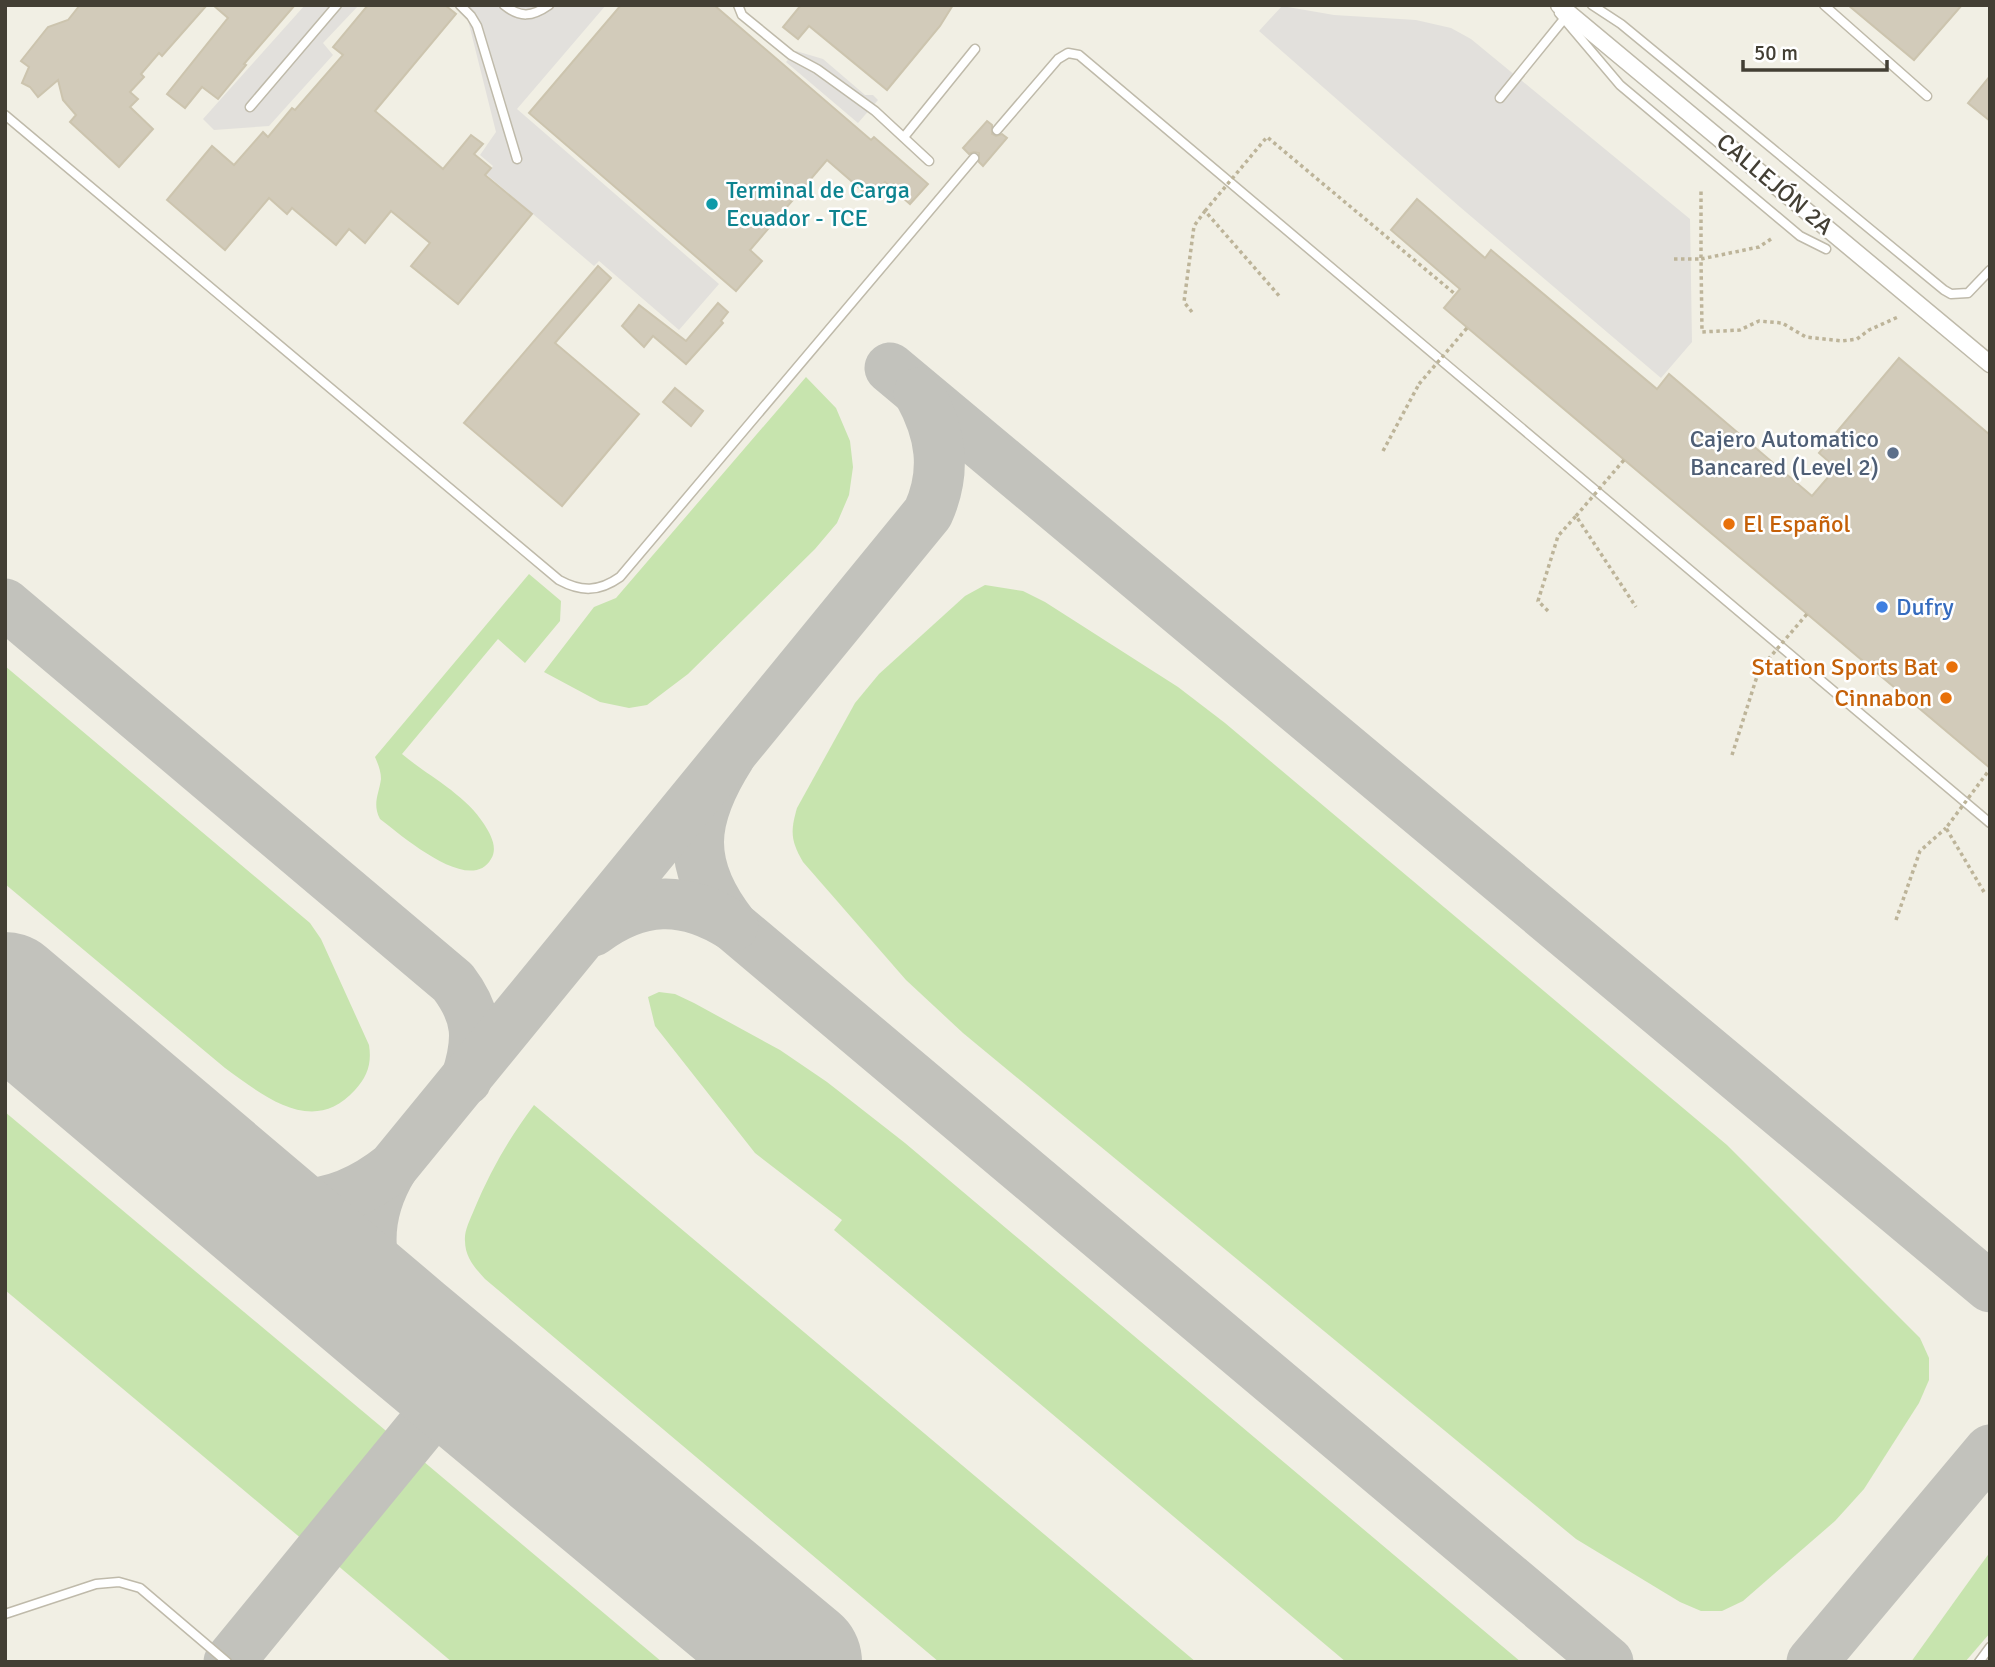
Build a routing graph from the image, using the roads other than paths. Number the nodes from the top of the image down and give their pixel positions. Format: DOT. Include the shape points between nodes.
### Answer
graph roads {
  1 [pos="337,5"];
  2 [pos="460,5"];
  3 [pos="504,5"];
  4 [pos="549,5"];
  5 [pos="738,5"];
  6 [pos="1553,5"];
  7 [pos="1591,5"];
  8 [pos="1824,5"];
  9 [pos="1561,12"];
  10 [pos="975,49"];
  11 [pos="1927,96"];
  12 [pos="1500,98"];
  13 [pos="250,107"];
  14 [pos="5,115"];
  15 [pos="997,130"];
  16 [pos="904,137"];
  17 [pos="974,158"];
  18 [pos="517,159"];
  19 [pos="929,161"];
  20 [pos="1826,248"];
  21 [pos="1990,270"];
  22 [pos="1990,363"];
  23 [pos="1990,823"];
  24 [pos="5,1614"];
  25 [pos="1990,1647"];
  26 [pos="227,1662"];
  27 [pos="1979,1662"];
  1 -- 13 [label="lane"];
  2 -- 18 [label="lane" via="477,26"];
  3 -- 4 [label="lane" via="523,16"];
  5 -- 16 [label="lane" via="742,15 791,55 875,111"];
  6 -- 9 [label="lane"];
  7 -- 21 [label="lane" via="1621,24 1944,290 1968,293"];
  8 -- 11 [label="lane"];
  9 -- 12 [label="lane"];
  9 -- 20 [label="lane" via="1620,85 1800,236"];
  9 -- 22 [label="street, CALLEJÓN 2A" via="1636,68"];
  10 -- 16 [label="lane"];
  14 -- 17 [label="lane" via="559,580 583,590 609,585 620,577"];
  15 -- 23 [label="lane" via="1058,59 1068,53 1084,58"];
  16 -- 19 [label="lane"];
  24 -- 26 [label="lane" via="96,1584 119,1583 140,1588"];
  25 -- 27 [label="lane"];
}
